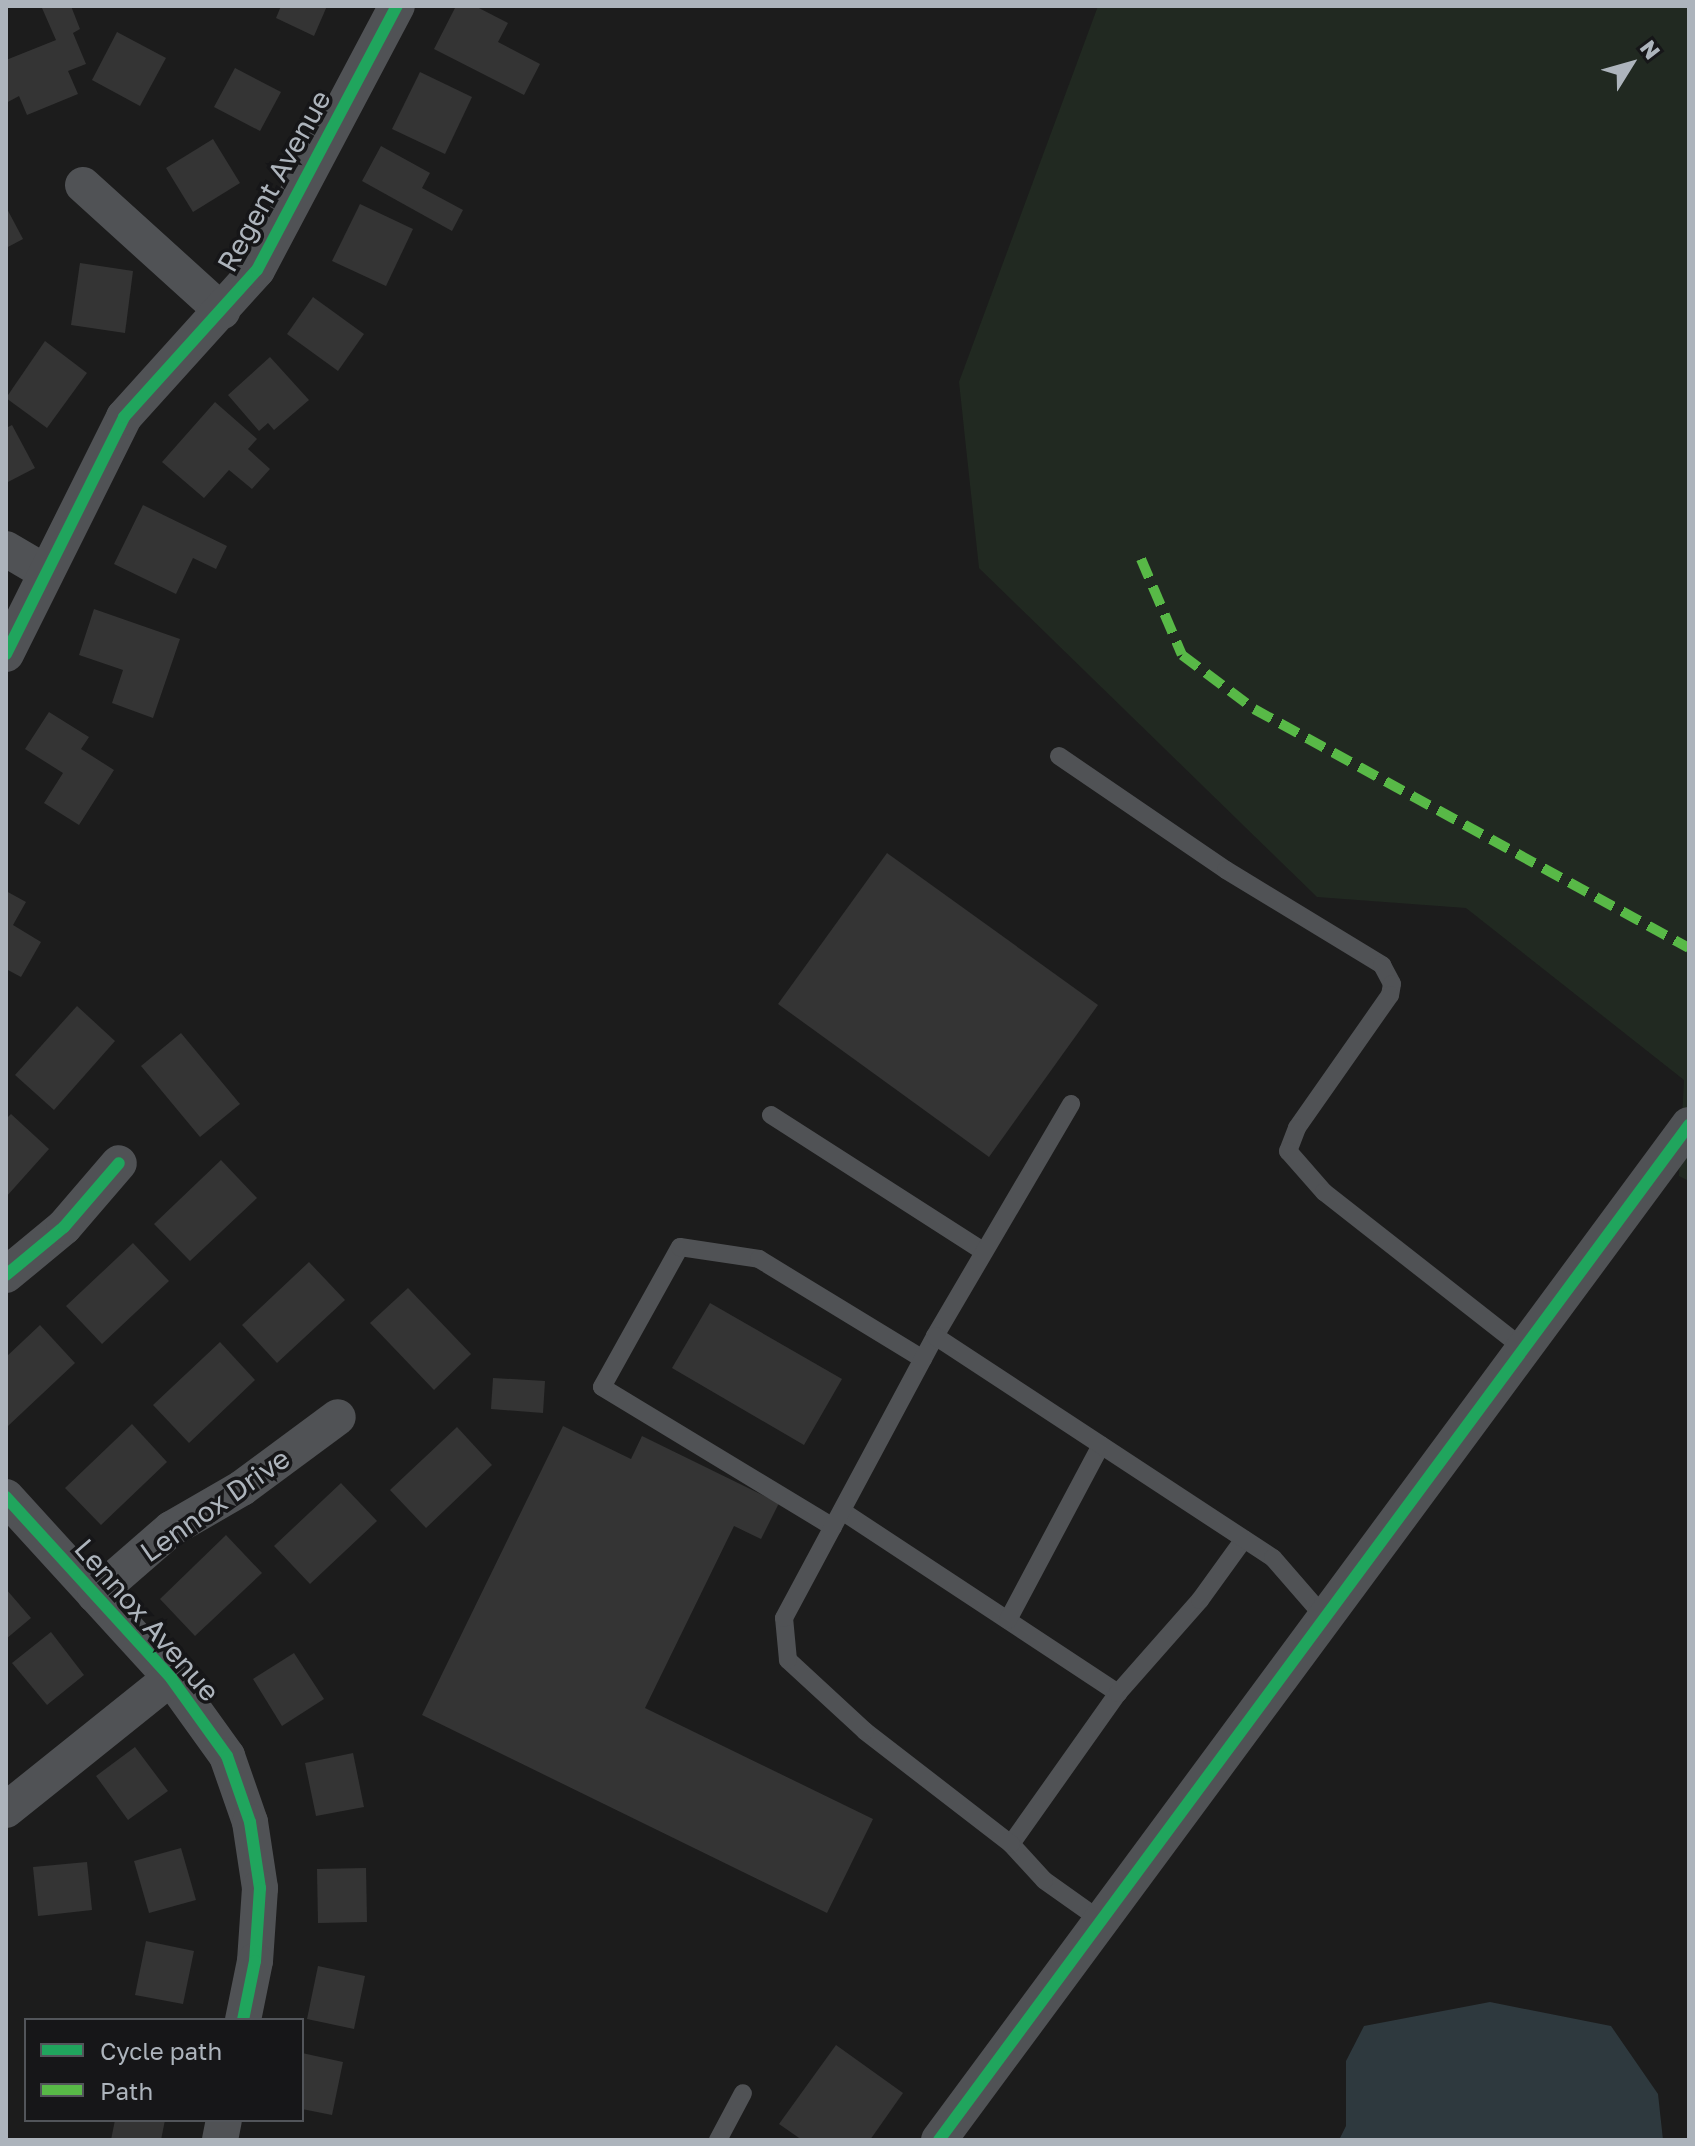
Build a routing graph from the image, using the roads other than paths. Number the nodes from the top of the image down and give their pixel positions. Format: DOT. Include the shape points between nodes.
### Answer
graph roads {
  1 [pos="397,6"];
  2 [pos="83,185"];
  3 [pos="222,311"];
  4 [pos="6,549"];
  5 [pos="45,572"];
  6 [pos="6,654"];
  7 [pos="1059,756"];
  8 [pos="1071,1104"];
  9 [pos="771,1115"];
  10 [pos="1689,1125"];
  11 [pos="119,1163"];
  12 [pos="984,1252"];
  13 [pos="6,1275"];
  14 [pos="935,1336"];
  15 [pos="1524,1349"];
  16 [pos="923,1359"];
  17 [pos="338,1417"];
  18 [pos="1101,1445"];
  19 [pos="6,1497"];
  20 [pos="838,1519"];
  21 [pos="1244,1539"];
  22 [pos="95,1595"];
  23 [pos="1326,1619"];
  24 [pos="1008,1620"];
  25 [pos="171,1678"];
  26 [pos="1118,1693"];
  27 [pos="6,1810"];
  28 [pos="1011,1844"];
  29 [pos="1103,1922"];
  30 [pos="243,2018"];
  31 [pos="743,2093"];
  32 [pos="718,2140"];
  33 [pos="939,2140"];
  1 -- 3 [label="street, Regent Avenue" via="279,234"];
  2 -- 3 [label="street, Regent Avenue"];
  3 -- 5 [label="street, Regent Avenue" via="130,409"];
  4 -- 5 [label="street"];
  5 -- 6 [label="street, Regent Avenue"];
  7 -- 15 [label="lane" via="1226,870 1382,965 1390,977 1390,995 1297,1128 1288,1151 1324,1192"];
  8 -- 12 [label="lane"];
  9 -- 12 [label="lane"];
  10 -- 15 [label="street"];
  11 -- 13 [label="street" via="64,1227"];
  12 -- 14 [label="lane"];
  14 -- 16 [label="lane"];
  14 -- 18 [label="lane"];
  15 -- 23 [label="street"];
  16 -- 20 [label="lane"];
  16 -- 20 [label="lane" via="759,1259 680,1247 602,1387"];
  17 -- 22 [label="street, Lennox Drive" via="242,1488 171,1529"];
  18 -- 21 [label="lane"];
  18 -- 24 [label="lane"];
  19 -- 22 [label="street, Lennox Avenue"];
  20 -- 24 [label="lane"];
  20 -- 28 [label="lane" via="784,1618 788,1660 865,1731"];
  21 -- 23 [label="lane" via="1273,1558"];
  21 -- 26 [label="lane" via="1200,1600"];
  22 -- 25 [label="street, Lennox Avenue"];
  23 -- 29 [label="street"];
  24 -- 26 [label="lane"];
  25 -- 27 [label="street"];
  25 -- 30 [label="street, Lennox Avenue" via="222,1746 250,1822 260,1909"];
  26 -- 28 [label="lane"];
  28 -- 29 [label="lane" via="1044,1880"];
  29 -- 33 [label="street"];
  31 -- 32 [label="lane"];
}
